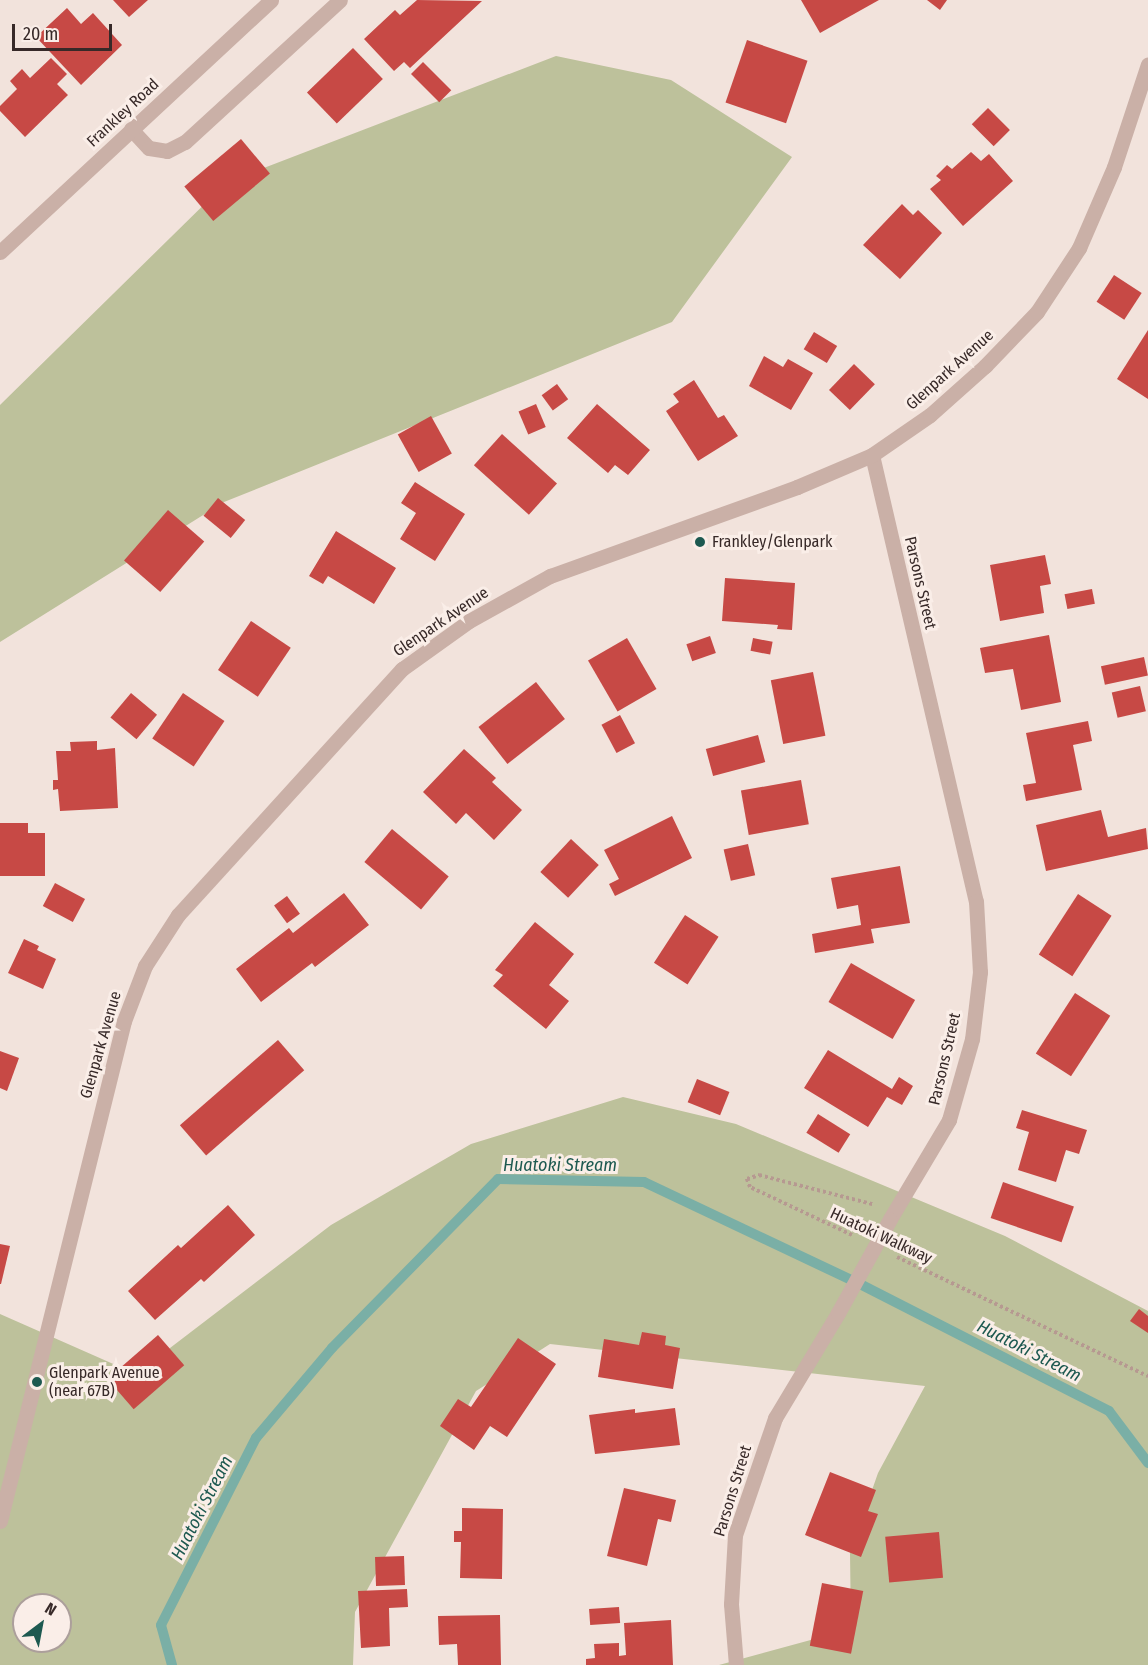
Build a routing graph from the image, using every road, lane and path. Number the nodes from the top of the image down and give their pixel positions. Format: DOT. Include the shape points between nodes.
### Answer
graph roads {
  1 [pos="271,0"];
  2 [pos="340,0"];
  3 [pos="1148,64"];
  4 [pos="131,129"];
  5 [pos="0,252"];
  6 [pos="872,455"];
  7 [pos="892,1215"];
  8 [pos="858,1238"];
  9 [pos="890,1254"];
  10 [pos="1148,1376"];
  11 [pos="0,1521"];
  12 [pos="736,1665"];
  1 -- 4 [label="street, Frankley Road"];
  2 -- 4 [label="street" via="185,142 167,151 149,148"];
  3 -- 6 [label="street, Glenpark Avenue" via="1114,167 1078,248 1037,312 986,366 930,415"];
  4 -- 5 [label="street, Frankley Road"];
  6 -- 7 [label="street, Parsons Street" via="976,901 980,972 972,1039 949,1120"];
  6 -- 11 [label="street, Glenpark Avenue" via="797,487 550,576 469,621 402,669 178,915 145,966 124,1021"];
  7 -- 8 [label="path, Huatoki Walkway" via="759,1175 747,1179 750,1187"];
  7 -- 12 [label="street, Parsons Street, bridge" via="775,1418 735,1534 730,1604"];
  9 -- 10 [label="path, Huatoki Walkway"];
}
